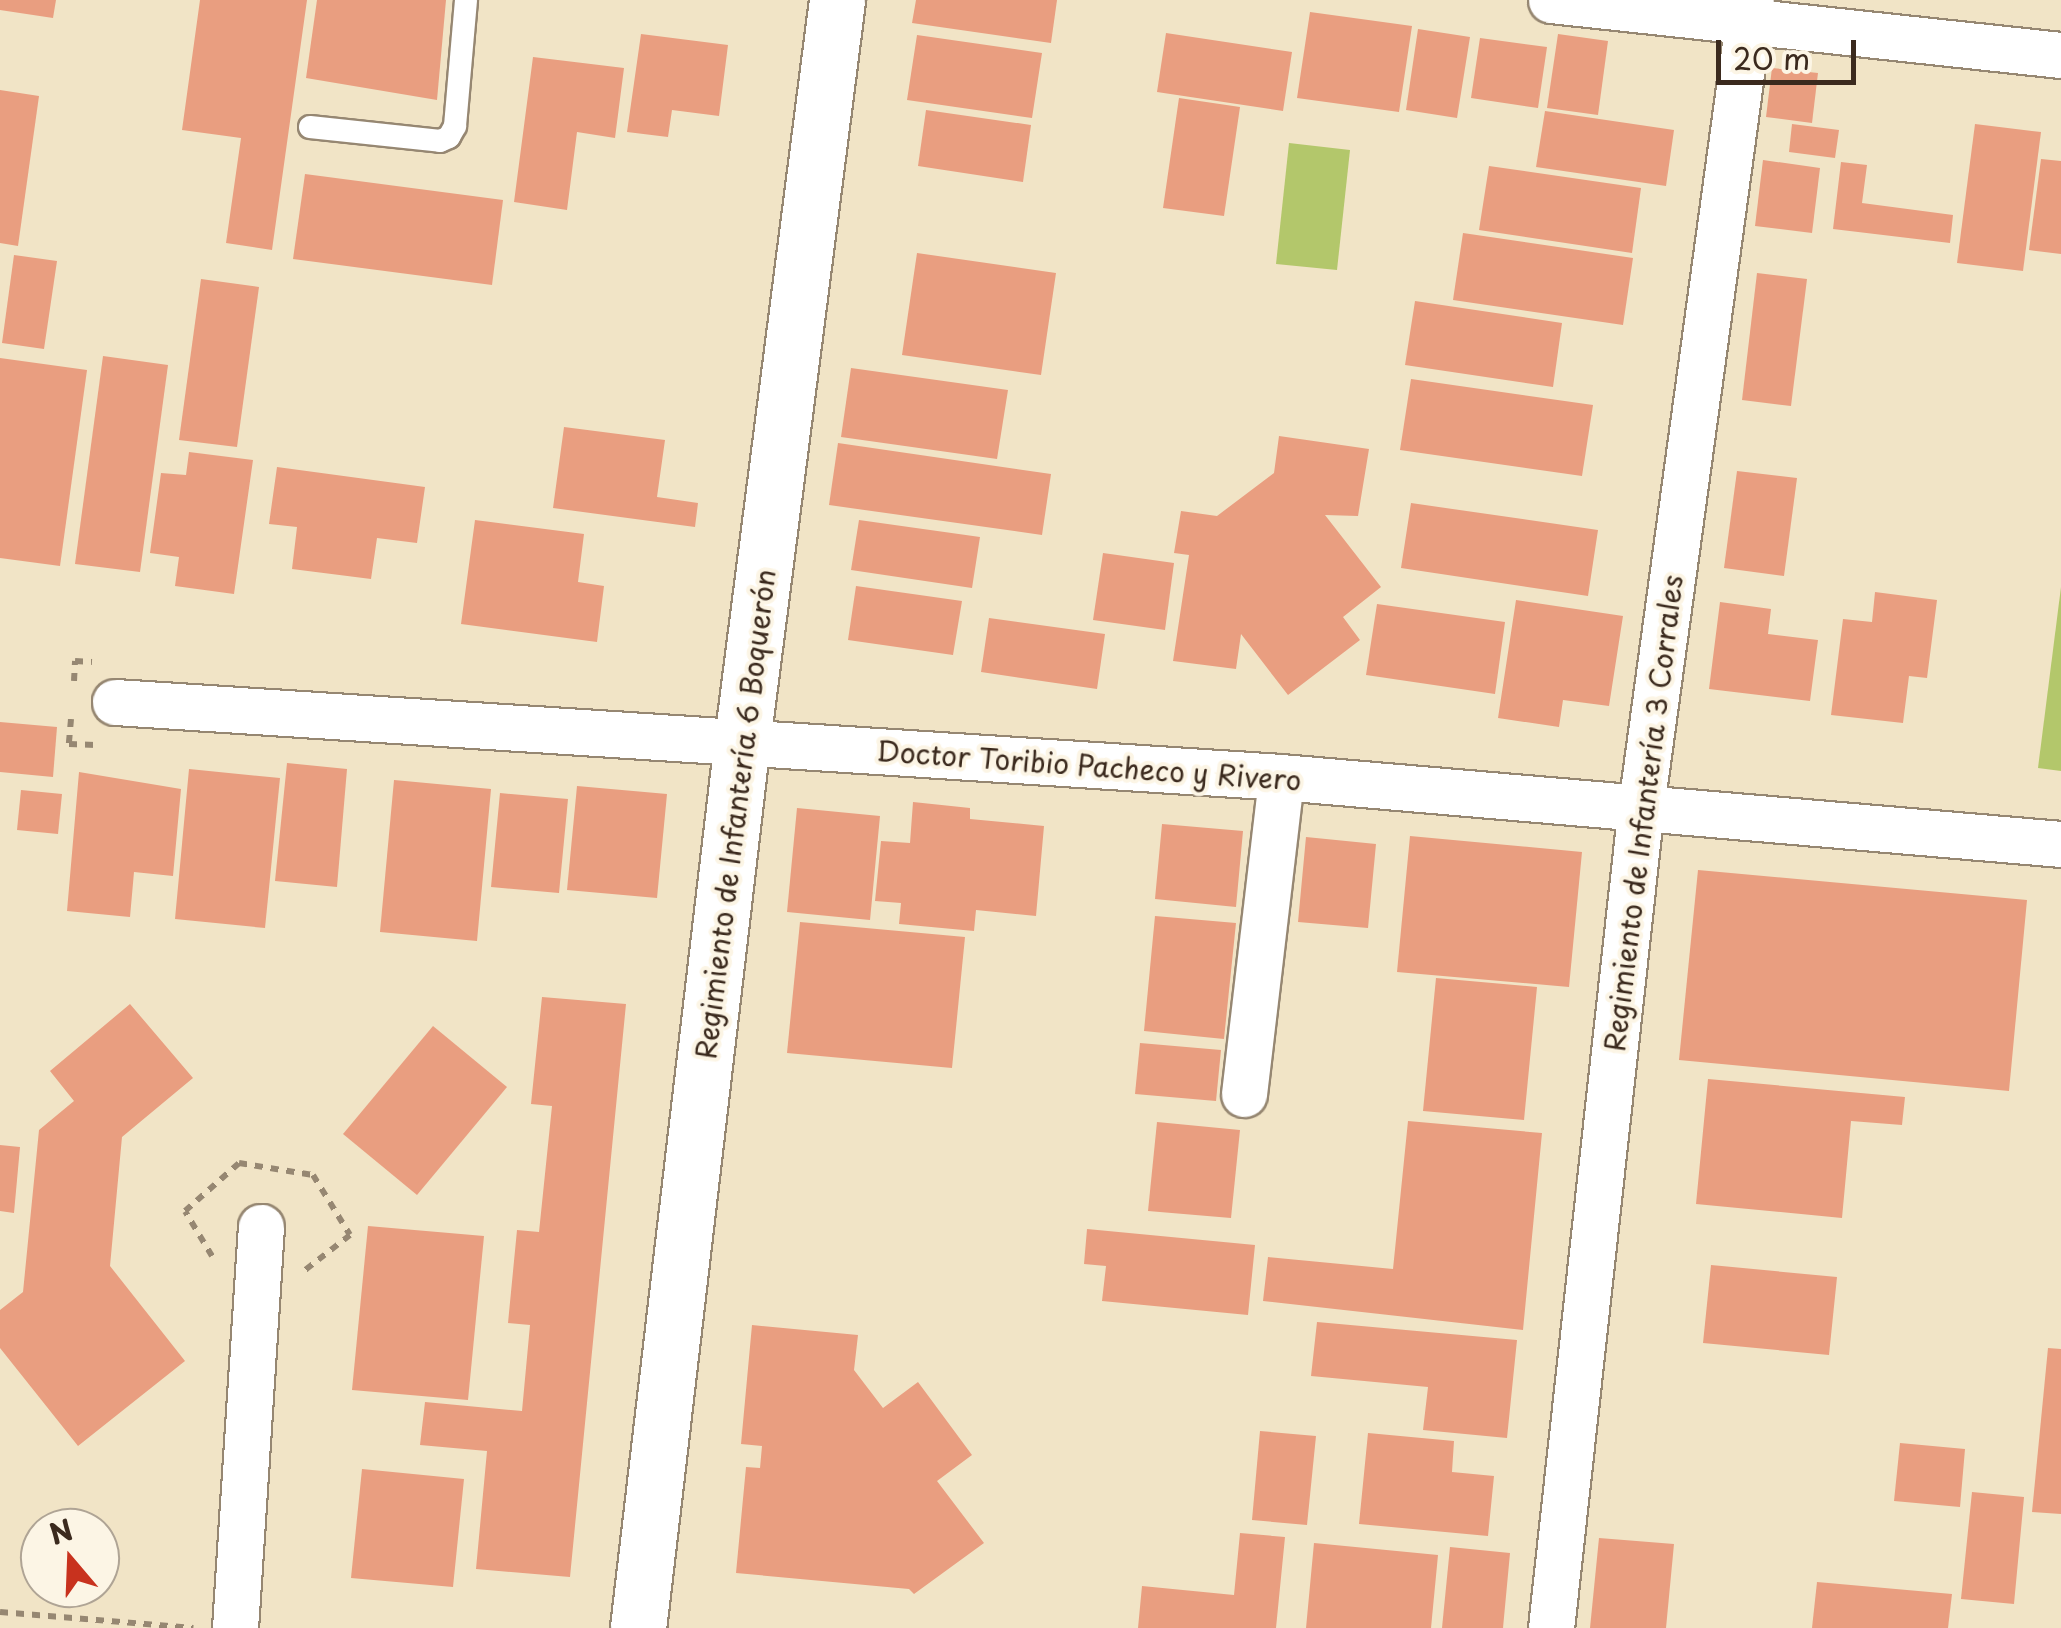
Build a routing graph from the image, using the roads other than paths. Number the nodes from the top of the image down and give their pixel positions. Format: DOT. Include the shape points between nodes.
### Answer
graph roads {
  1 [pos="466,0"];
  2 [pos="837,0"];
  3 [pos="1552,0"];
  4 [pos="1750,11"];
  5 [pos="2061,55"];
  6 [pos="310,127"];
  7 [pos="115,702"];
  8 [pos="742,741"];
  9 [pos="1280,777"];
  10 [pos="1641,806"];
  11 [pos="2061,844"];
  12 [pos="1244,1094"];
  13 [pos="262,1227"];
  14 [pos="234,1628"];
  15 [pos="638,1628"];
  16 [pos="1551,1628"];
  1 -- 6 [label="lane" via="449,137"];
  2 -- 8 [label="street, Regimiento de Infantería 6 Boquerón"];
  3 -- 4 [label="street"];
  4 -- 5 [label="street"];
  4 -- 10 [label="street, Regimiento de Infantería 3 Corrales"];
  7 -- 8 [label="street, Doctor Toribio Pacheco y Rivero"];
  8 -- 9 [label="street, Doctor Toribio Pacheco y Rivero"];
  8 -- 15 [label="street, Regimiento de Infantería 6 Boquerón"];
  9 -- 10 [label="street, Doctor Toribio Pacheco y Rivero"];
  9 -- 12 [label="street"];
  10 -- 11 [label="street, Doctor Toribio Pacheco y Rivero"];
  10 -- 16 [label="street, Regimiento de Infantería 3 Corrales"];
  13 -- 14 [label="street"];
}
